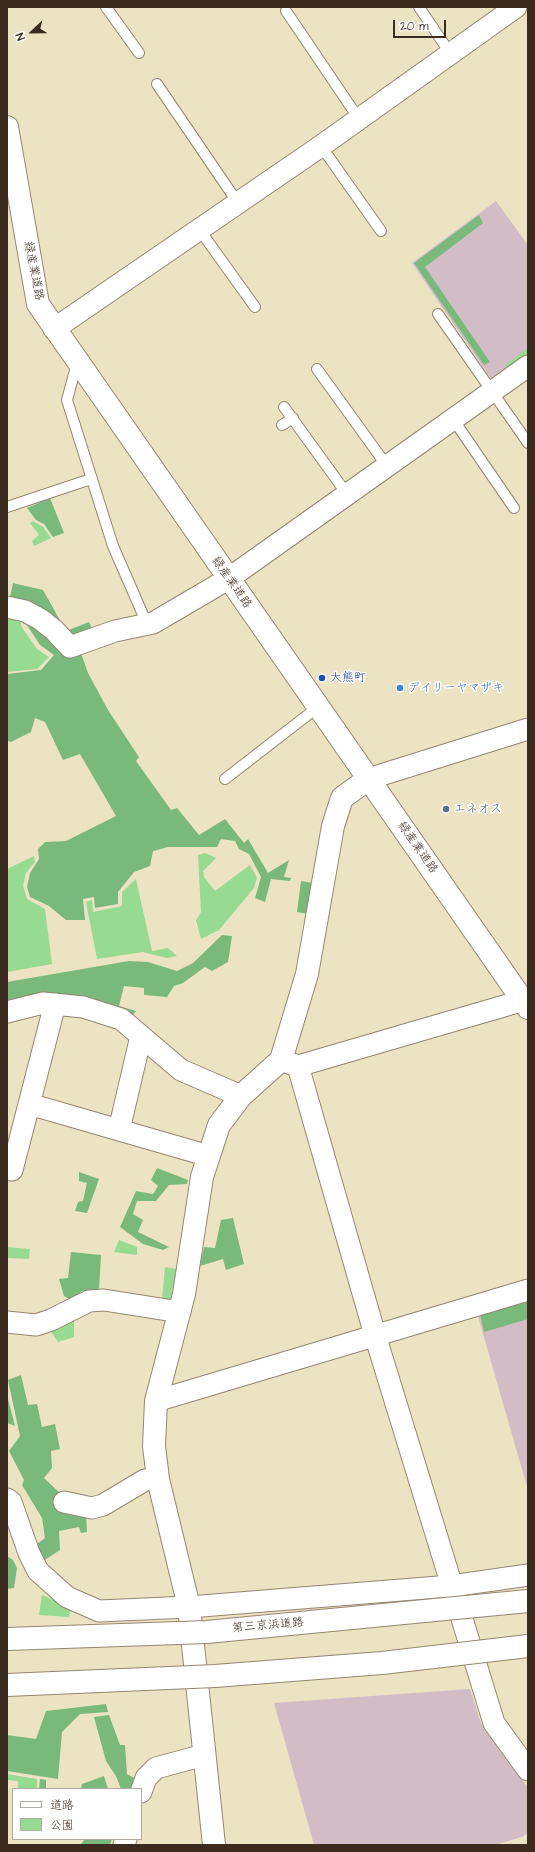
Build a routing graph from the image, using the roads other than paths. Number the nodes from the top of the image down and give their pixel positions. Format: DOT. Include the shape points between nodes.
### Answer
graph roads {
  1 [pos="106,7"];
  2 [pos="419,7"];
  3 [pos="516,7"];
  4 [pos="286,11"];
  5 [pos="139,53"];
  6 [pos="450,54"];
  7 [pos="157,84"];
  8 [pos="359,119"];
  9 [pos="7,127"];
  10 [pos="321,146"];
  11 [pos="238,203"];
  12 [pos="200,229"];
  13 [pos="381,231"];
  14 [pos="255,307"];
  15 [pos="438,314"];
  16 [pos="54,329"];
  17 [pos="78,362"];
  18 [pos="528,366"];
  19 [pos="317,369"];
  20 [pos="493,391"];
  21 [pos="284,407"];
  22 [pos="293,418"];
  23 [pos="453,419"];
  24 [pos="282,425"];
  25 [pos="528,443"];
  26 [pos="387,466"];
  27 [pos="91,479"];
  28 [pos="347,494"];
  29 [pos="7,507"];
  30 [pos="514,508"];
  31 [pos="228,579"];
  32 [pos="7,607"];
  33 [pos="146,624"];
  34 [pos="318,707"];
  35 [pos="528,729"];
  36 [pos="225,779"];
  37 [pos="368,779"];
  38 [pos="526,1002"];
  39 [pos="55,1004"];
  40 [pos="7,1012"];
  41 [pos="141,1036"];
  42 [pos="290,1063"];
  43 [pos="241,1096"];
  44 [pos="29,1104"];
  45 [pos="119,1130"];
  46 [pos="209,1156"];
  47 [pos="12,1170"];
  48 [pos="528,1290"];
  49 [pos="180,1312"];
  50 [pos="7,1322"];
  51 [pos="374,1335"];
  52 [pos="156,1401"];
  53 [pos="158,1479"];
  54 [pos="7,1499"];
  55 [pos="64,1502"];
  56 [pos="528,1575"];
  57 [pos="451,1586"];
  58 [pos="528,1601"];
  59 [pos="189,1607"];
  60 [pos="7,1640"];
  61 [pos="528,1646"];
  62 [pos="528,1654"];
  63 [pos="382,1663"];
  64 [pos="7,1685"];
  65 [pos="204,1755"];
  66 [pos="527,1766"];
  67 [pos="142,1789"];
  68 [pos="214,1845"];
  1 -- 5 [label="lane"];
  2 -- 6 [label="lane"];
  3 -- 6 [label="street"];
  4 -- 8 [label="lane"];
  6 -- 8 [label="street"];
  7 -- 11 [label="lane"];
  8 -- 10 [label="street"];
  9 -- 16 [label="main road, 緑産業道路" via="38,304"];
  10 -- 11 [label="street"];
  10 -- 13 [label="lane"];
  11 -- 12 [label="street"];
  12 -- 14 [label="lane"];
  12 -- 16 [label="street"];
  15 -- 20 [label="lane"];
  16 -- 17 [label="main road, 緑産業道路"];
  17 -- 27 [label="lane" via="67,400"];
  17 -- 31 [label="main road, 緑産業道路"];
  18 -- 20 [label="street"];
  19 -- 26 [label="lane"];
  20 -- 23 [label="street"];
  20 -- 25 [label="lane"];
  21 -- 22 [label="lane"];
  22 -- 24 [label="lane"];
  22 -- 28 [label="lane"];
  23 -- 26 [label="street"];
  23 -- 30 [label="lane"];
  26 -- 28 [label="street"];
  27 -- 29 [label="lane"];
  27 -- 33 [label="lane" via="113,546"];
  28 -- 31 [label="street"];
  31 -- 33 [label="street" via="153,623"];
  31 -- 34 [label="main road, 緑産業道路"];
  32 -- 33 [label="street" via="25,611 40,619 70,647"];
  34 -- 36 [label="lane"];
  34 -- 37 [label="main road, 緑産業道路"];
  35 -- 37 [label="street"];
  37 -- 38 [label="main road, 緑産業道路"];
  37 -- 42 [label="main road" via="342,798 333,826"];
  38 -- 42 [label="street"];
  39 -- 40 [label="street" via="43,1003"];
  39 -- 41 [label="street" via="83,1007 121,1019"];
  39 -- 44 [label="street"];
  41 -- 43 [label="street" via="181,1070"];
  41 -- 45 [label="street"];
  42 -- 43 [label="main road"];
  42 -- 51 [label="street"];
  43 -- 46 [label="main road" via="219,1125"];
  44 -- 45 [label="street"];
  44 -- 47 [label="street"];
  45 -- 46 [label="street"];
  46 -- 49 [label="main road" via="202,1177"];
  48 -- 51 [label="street"];
  49 -- 50 [label="street" via="104,1300 89,1301 36,1325"];
  49 -- 52 [label="main road"];
  51 -- 52 [label="street"];
  51 -- 57 [label="street"];
  52 -- 53 [label="main road" via="154,1446"];
  53 -- 55 [label="street" via="145,1480 103,1505 92,1508"];
  53 -- 59 [label="main road"];
  54 -- 59 [label="street" via="11,1502 38,1571 67,1597 99,1611"];
  56 -- 57 [label="street"];
  57 -- 59 [label="street"];
  57 -- 66 [label="street" via="494,1723"];
  58 -- 60 [label="main road, 第三京浜道路, bridge" via="207,1632"];
  59 -- 65 [label="main road"];
  61 -- 63 [label="main road, bridge"];
  62 -- 63 [label="main road, bridge"];
  63 -- 64 [label="main road, bridge" via="215,1676"];
  65 -- 67 [label="street" via="156,1768 146,1778"];
  65 -- 68 [label="main road"];
}
